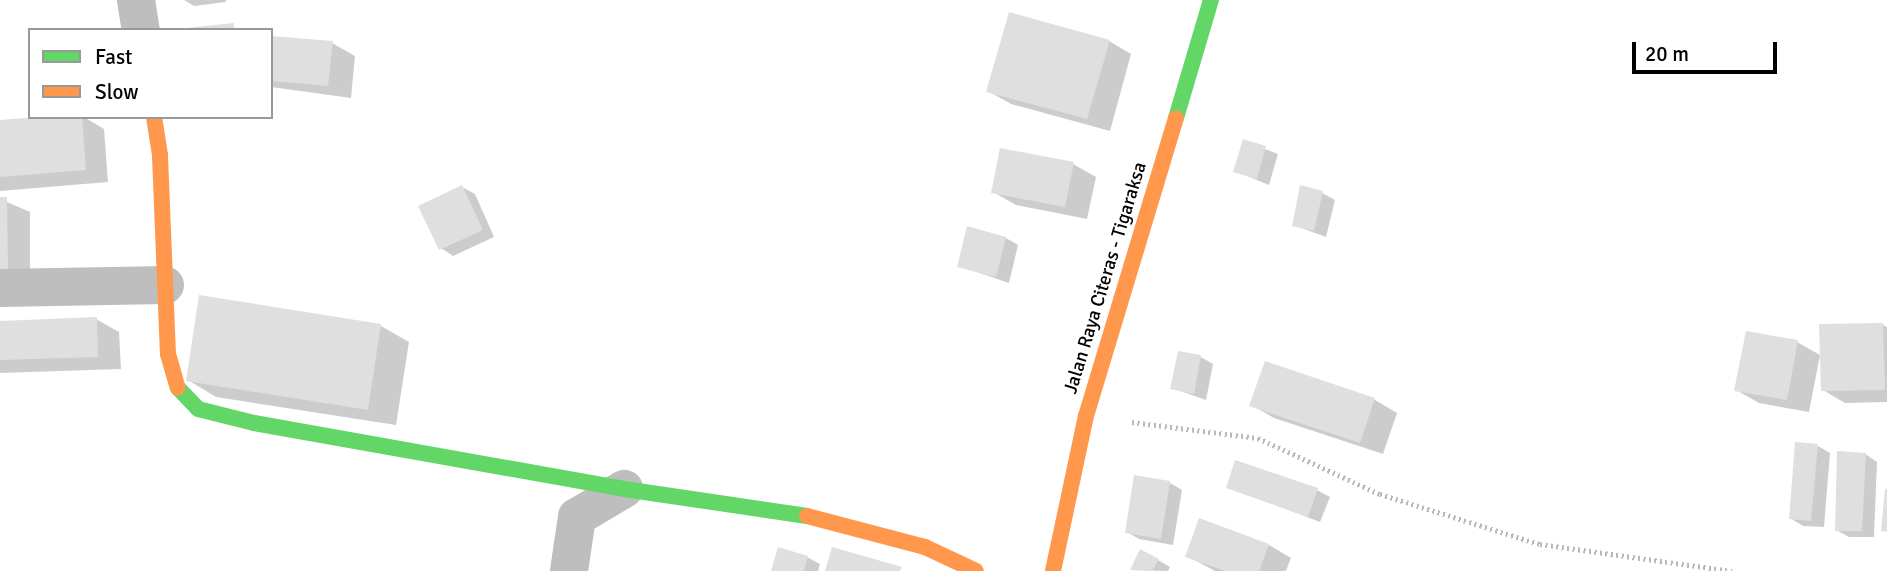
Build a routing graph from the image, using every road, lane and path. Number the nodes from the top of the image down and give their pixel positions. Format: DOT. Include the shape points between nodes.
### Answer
graph roads {
  1 [pos="136,0"];
  2 [pos="1212,0"];
  3 [pos="141,28"];
  4 [pos="154,119"];
  5 [pos="164,285"];
  6 [pos="0,288"];
  7 [pos="1086,416"];
  8 [pos="624,489"];
  9 [pos="569,571"];
  10 [pos="976,571"];
  11 [pos="1054,571"];
  12 [pos="1732,571"];
  1 -- 3 [label="street"];
  2 -- 7 [label="street, Jalan Raya Citeras - Tigaraksa"];
  4 -- 5 [label="street" via="160,156"];
  5 -- 6 [label="street"];
  5 -- 8 [label="street" via="168,354 178,392 198,408 254,423"];
  7 -- 11 [label="street, Jalan Raya Citeras - Tigaraksa"];
  7 -- 12 [label="path" via="1258,438 1381,494 1540,544"];
  8 -- 9 [label="street" via="577,517"];
  8 -- 10 [label="street" via="824,518 925,547"];
}
